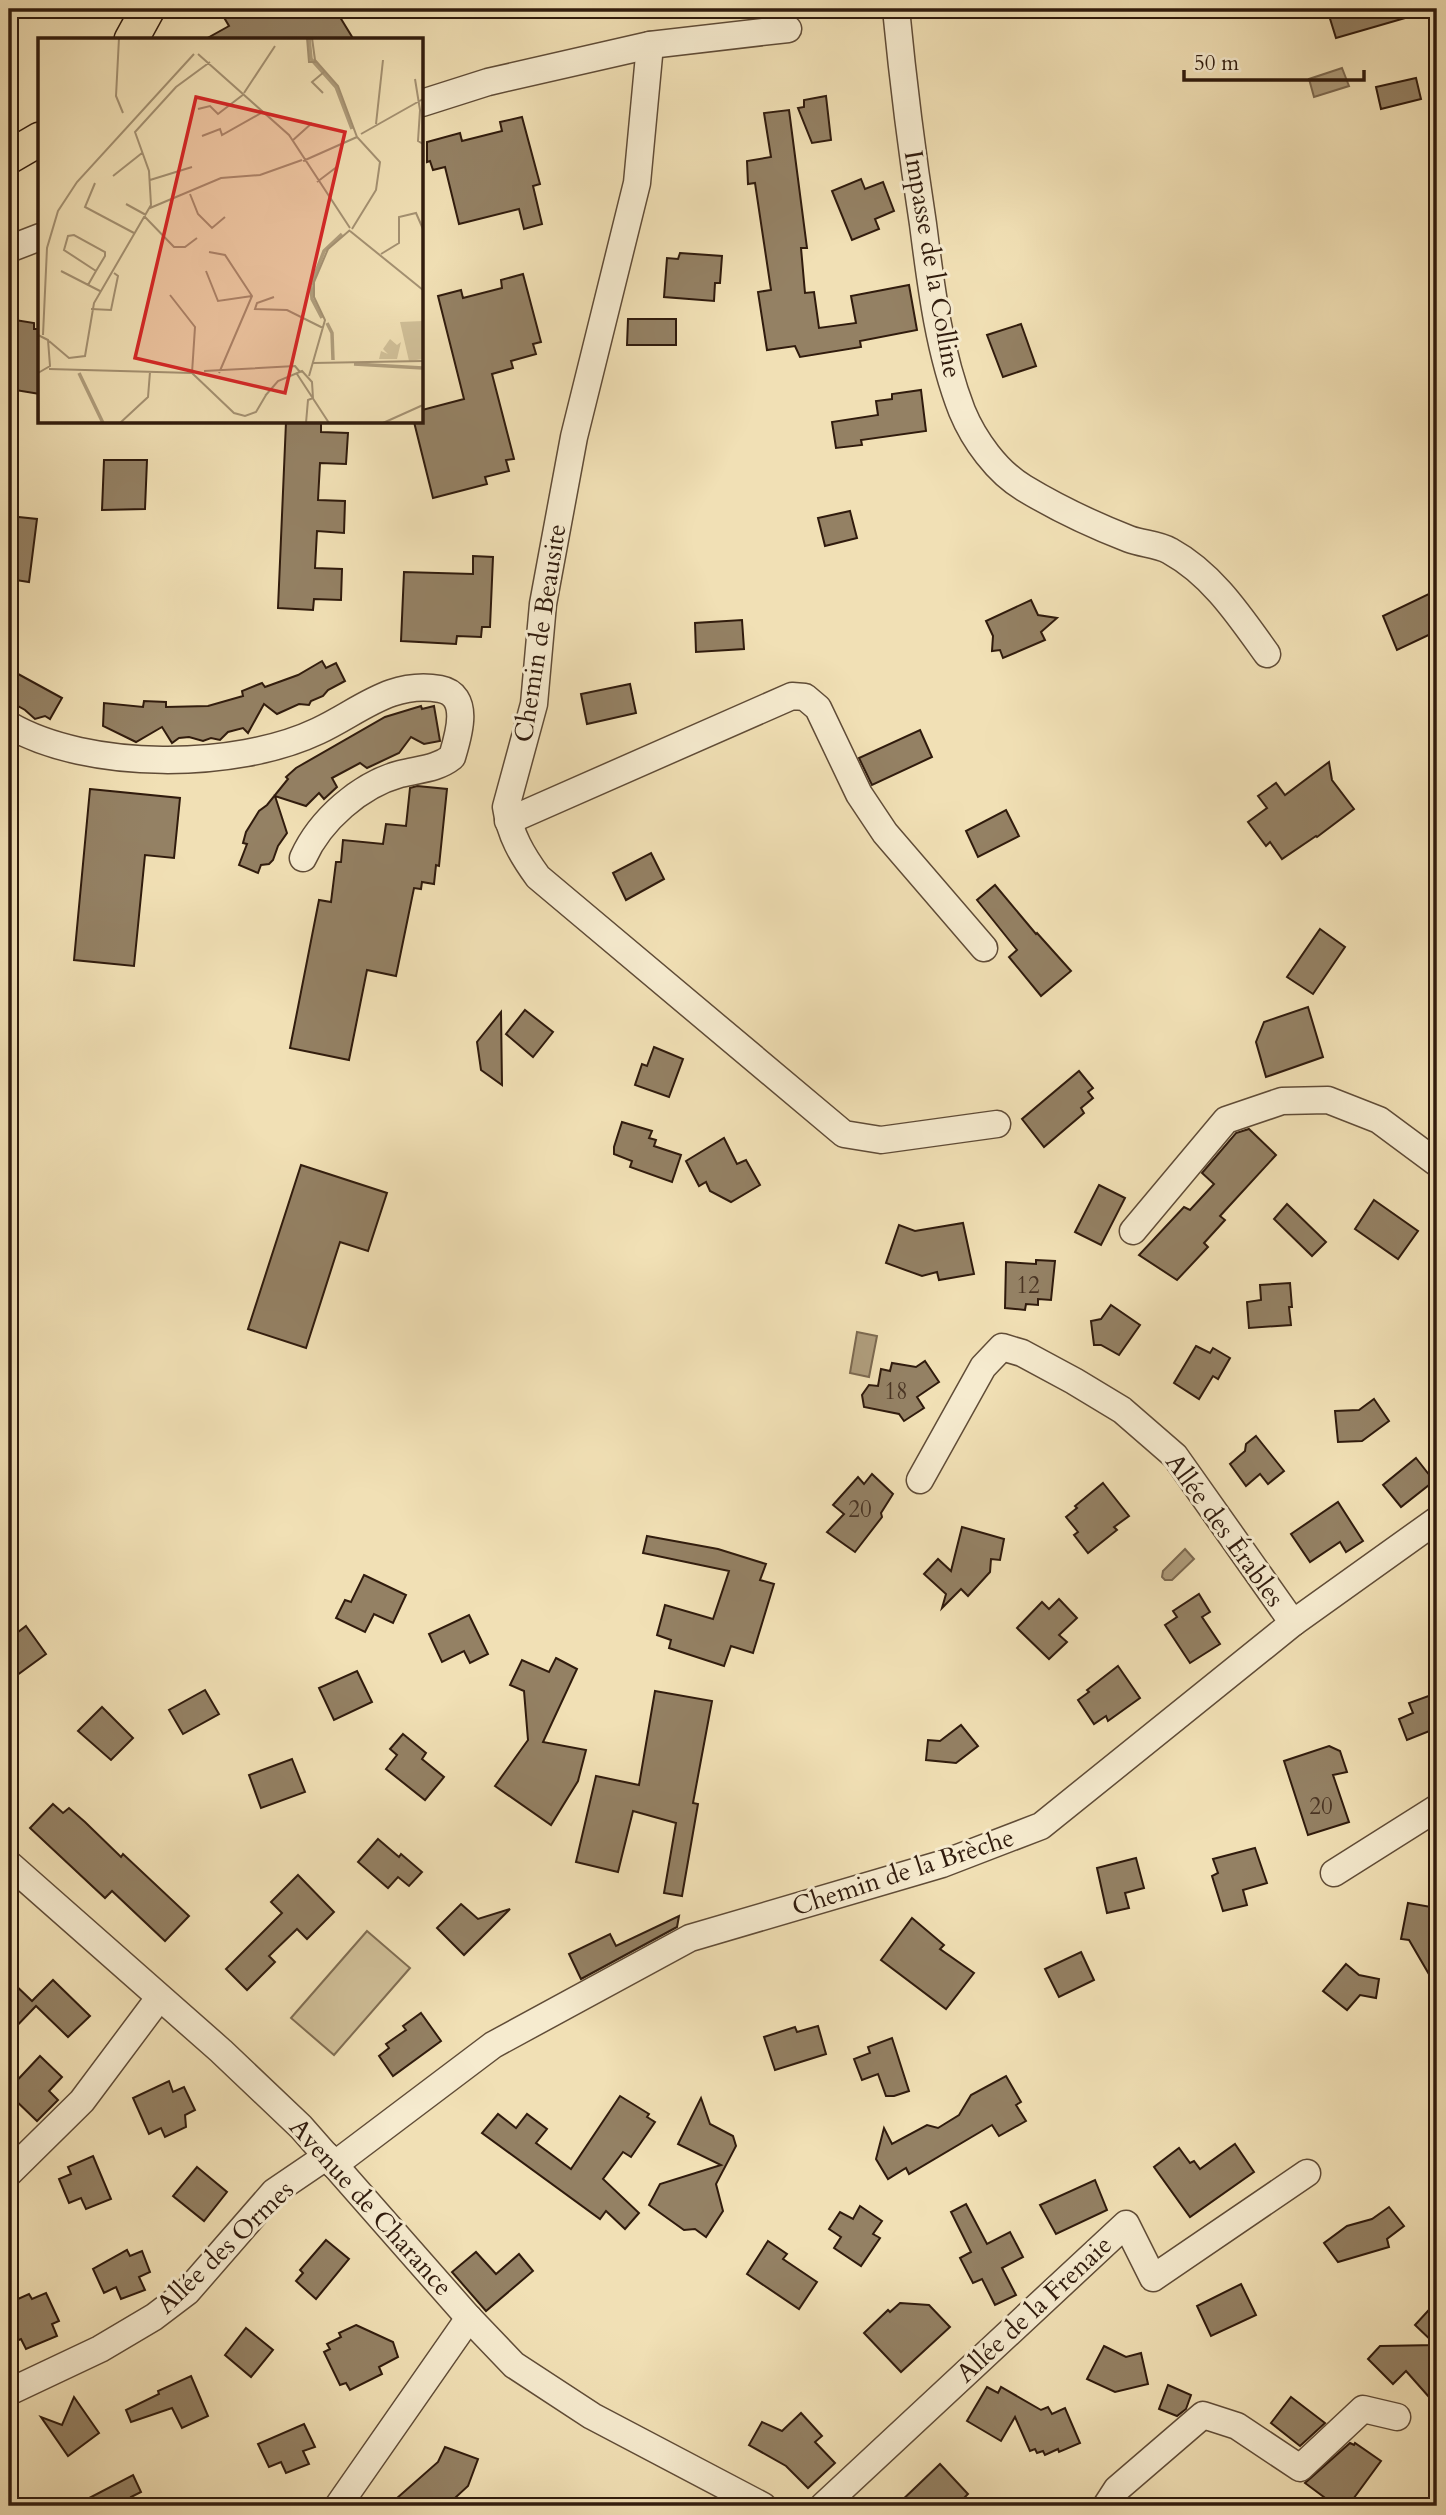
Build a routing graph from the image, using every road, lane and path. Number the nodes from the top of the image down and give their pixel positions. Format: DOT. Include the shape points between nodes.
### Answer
graph roads {
  1 [pos="148,9"];
  2 [pos="896,9"];
  3 [pos="788,29"];
  4 [pos="132,38"];
  5 [pos="650,45"];
  6 [pos="424,102"];
  7 [pos="38,122"];
  8 [pos="9,134"];
  9 [pos="38,140"];
  10 [pos="9,156"];
  11 [pos="38,238"];
  12 [pos="9,249"];
  13 [pos="1267,654"];
  14 [pos="9,725"];
  15 [pos="508,821"];
  16 [pos="303,858"];
  17 [pos="984,948"];
  18 [pos="997,1124"];
  19 [pos="1437,1163"];
  20 [pos="1133,1231"];
  21 [pos="920,1480"];
  22 [pos="1437,1520"];
  23 [pos="1293,1623"];
  24 [pos="1437,1808"];
  25 [pos="9,1864"];
  26 [pos="1335,1873"];
  27 [pos="159,1998"];
  28 [pos="331,2160"];
  29 [pos="9,2173"];
  30 [pos="1307,2173"];
  31 [pos="469,2318"];
  32 [pos="9,2392"];
  33 [pos="1397,2417"];
  34 [pos="338,2506"];
  35 [pos="763,2506"];
  36 [pos="823,2506"];
  37 [pos="1106,2506"];
  1 -- 4 [label="main road"];
  2 -- 13 [label="street, Impasse de la Colline" via="929,267 944,354 963,413 990,458 1022,487 1083,520 1168,550 1201,572 1235,608"];
  3 -- 5 [label="street"];
  5 -- 6 [label="street" via="488,82"];
  5 -- 15 [label="street, Chemin de Beausite" via="637,183 574,437 543,604 534,704 506,807"];
  7 -- 8 [label="main road"];
  9 -- 10 [label="main road"];
  11 -- 12 [label="street"];
  14 -- 16 [label="street" via="104,755 161,761 208,759 247,754 318,732 385,694 443,689 459,701 452,757 436,767 397,775 348,802 311,839"];
  15 -- 17 [label="street" via="792,696 805,697 818,708 859,794 885,833"];
  15 -- 18 [label="street, Chemin de Beausite" via="518,850 538,877 844,1134 881,1140"];
  19 -- 20 [label="street" via="1379,1120 1328,1100 1282,1101 1226,1119"];
  21 -- 23 [label="street, Allée des Érables" via="983,1367 1002,1347 1022,1353 1122,1410 1175,1456"];
  22 -- 23 [label="street, Chemin de la Brèche"];
  23 -- 28 [label="street, Chemin de la Brèche" via="1041,1826 942,1864 690,1938 499,2042"];
  24 -- 26 [label="street"];
  25 -- 27 [label="street, Avenue de Charance"];
  27 -- 28 [label="street, Avenue de Charance" via="221,2051"];
  27 -- 29 [label="street" via="82,2101"];
  28 -- 31 [label="street, Avenue de Charance"];
  28 -- 32 [label="street, Allée des Ormes" via="274,2192 187,2292 154,2317 100,2349"];
  30 -- 36 [label="street, Allée de la Frenaie" via="1153,2278 1126,2224"];
  31 -- 34 [label="street"];
  31 -- 35 [label="street, Avenue de Charance" via="514,2365 592,2416"];
  33 -- 37 [label="street" via="1363,2409 1300,2468 1237,2426 1203,2415 1117,2489"];
}
